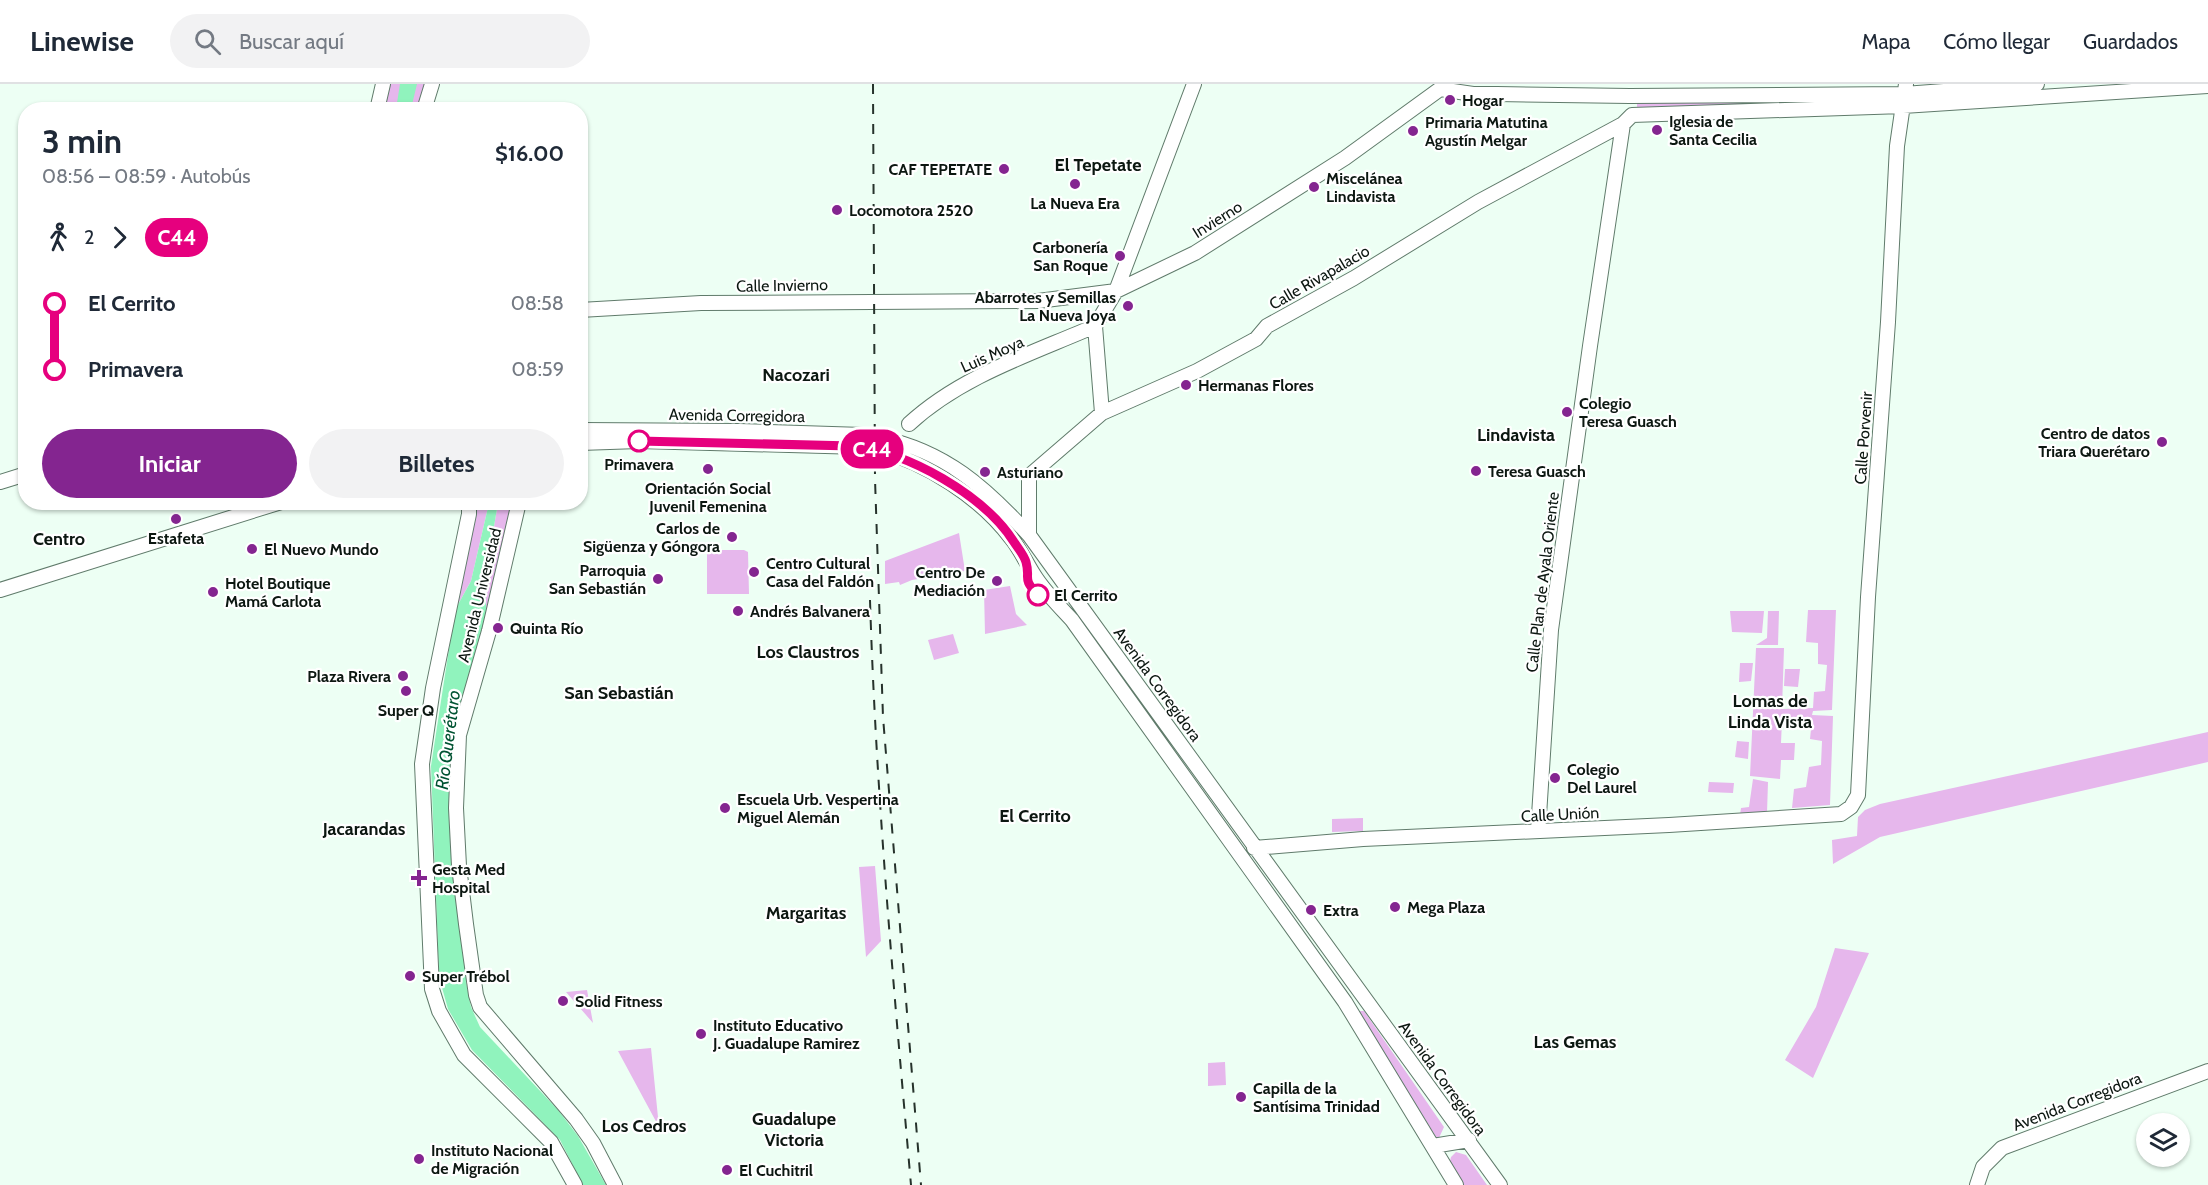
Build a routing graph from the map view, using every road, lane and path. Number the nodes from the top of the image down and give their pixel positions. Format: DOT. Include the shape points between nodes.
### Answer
graph roads {
  1 [pos="383,84"];
  2 [pos="432,84"];
  3 [pos="1194,84"];
  4 [pos="2037,84"];
  5 [pos="2208,86"];
  6 [pos="1448,88"];
  7 [pos="1774,89"];
  8 [pos="1904,95"];
  9 [pos="1630,96"];
  10 [pos="1821,101"];
  11 [pos="379,102"];
  12 [pos="426,102"];
  13 [pos="1628,120"];
  14 [pos="1116,291"];
  15 [pos="983,302"];
  16 [pos="588,309"];
  17 [pos="1095,326"];
  18 [pos="1102,413"];
  19 [pos="909,424"];
  20 [pos="588,430"];
  21 [pos="853,440"];
  22 [pos="588,443"];
  23 [pos="883,445"];
  24 [pos="18,476"];
  25 [pos="0,482"];
  26 [pos="255,510"];
  27 [pos="469,510"];
  28 [pos="517,510"];
  29 [pos="1029,535"];
  30 [pos="1055,570"];
  31 [pos="1037,580"];
  32 [pos="0,590"];
  33 [pos="1858,795"];
  34 [pos="1538,831"];
  35 [pos="1254,848"];
  36 [pos="2208,1071"];
  37 [pos="1469,1140"];
  38 [pos="1433,1146"];
  39 [pos="575,1185"];
  40 [pos="615,1185"];
  41 [pos="1456,1185"];
  42 [pos="1500,1185"];
  43 [pos="1977,1185"];
  1 -- 11 [label="street"];
  2 -- 12 [label="street"];
  3 -- 14 [label="street"];
  4 -- 8 [label="street"];
  5 -- 8 [label="street"];
  6 -- 9 [label="street" via="1473,94"];
  6 -- 14 [label="street, Invierno" via="1195,253"];
  7 -- 9 [label="street"];
  7 -- 10 [label="street"];
  8 -- 10 [label="street"];
  8 -- 33 [label="street, Calle Porvenir" via="1897,146"];
  9 -- 13 [label="street, Calle Plan de Ayala Oriente"];
  10 -- 13 [label="street"];
  13 -- 18 [label="street, Calle Rivapalacio" via="1478,202 1267,326 1256,339 1197,371"];
  13 -- 34 [label="street, Calle Plan de Ayala Oriente" via="1591,334 1551,630"];
  14 -- 15 [label="street, Invierno" via="1038,301"];
  14 -- 17 [label="street"];
  15 -- 16 [label="street, Calle Invierno" via="736,302"];
  17 -- 18 [label="street"];
  17 -- 19 [label="street, Luis Moya" via="964,384"];
  18 -- 29 [label="street, Calle Rivapalacio" via="1029,476"];
  20 -- 21 [label="street, Avenida Corregidora"];
  21 -- 22 [label="street, Avenida Corregidora"];
  21 -- 23 [label="street, Avenida Corregidora, bridge"];
  23 -- 29 [label="street, Avenida Corregidora" via="918,448 949,465 997,500"];
  23 -- 31 [label="street, Avenida Corregidora" via="973,498 1013,540"];
  24 -- 25 [label="street"];
  26 -- 32 [label="street"];
  27 -- 39 [label="street, Avenida Universidad" via="433,688 422,764 432,989 439,1011 464,1055 550,1142"];
  28 -- 40 [label="street, Avenida Universidad" via="459,735 456,808 465,924 480,1007 576,1119"];
  29 -- 30 [label="street, Avenida Corregidora"];
  30 -- 31 [label="street" via="1047,569"];
  30 -- 35 [label="street, Avenida Corregidora"];
  31 -- 38 [label="street, Avenida Corregidora" via="1078,629 1346,1002"];
  33 -- 34 [label="street, Calle Unión" via="1841,814"];
  34 -- 35 [label="street, Calle Unión"];
  35 -- 37 [label="street, Avenida Corregidora"];
  36 -- 43 [label="street, Avenida Corregidora" via="2002,1148 1983,1167"];
  37 -- 38 [label="street"];
  37 -- 42 [label="street, Avenida Corregidora"];
  38 -- 41 [label="street, Avenida Corregidora"];
}
